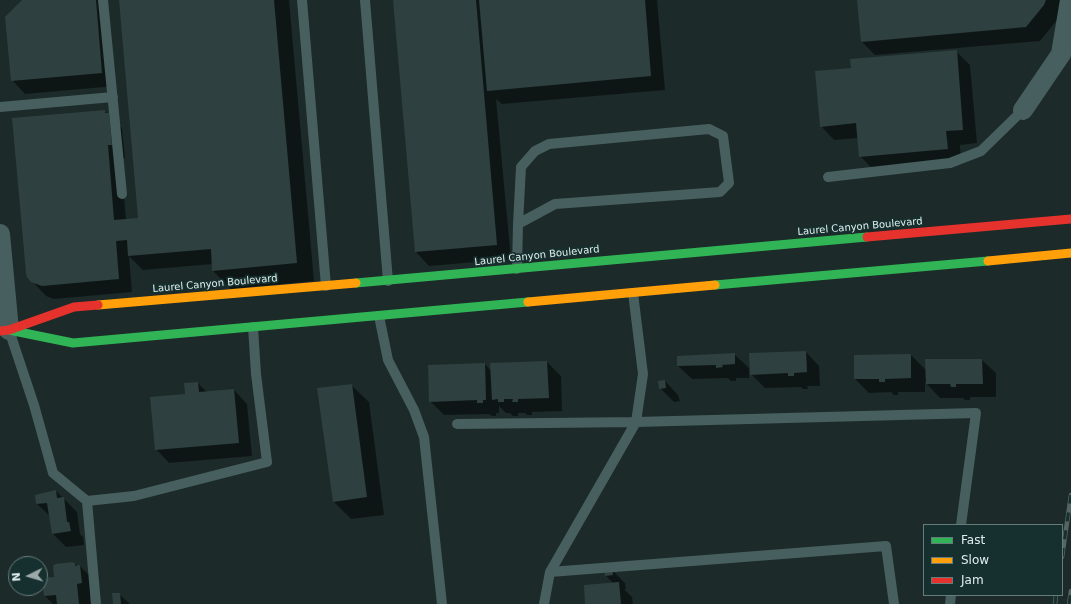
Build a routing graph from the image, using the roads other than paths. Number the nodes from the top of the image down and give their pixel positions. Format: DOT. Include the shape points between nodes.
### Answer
graph roads {
  1 [pos="103,0"];
  2 [pos="302,0"];
  3 [pos="365,0"];
  4 [pos="1070,0"];
  5 [pos="113,97"];
  6 [pos="0,107"];
  7 [pos="1022,110"];
  8 [pos="828,178"];
  9 [pos="122,194"];
  10 [pos="1071,219"];
  11 [pos="518,224"];
  12 [pos="0,234"];
  13 [pos="1071,253"];
  14 [pos="518,272"];
  15 [pos="388,281"];
  16 [pos="326,286"];
  17 [pos="633,293"];
  18 [pos="379,316"];
  19 [pos="253,327"];
  20 [pos="5,331"];
  21 [pos="636,422"];
  22 [pos="457,424"];
  23 [pos="87,501"];
  24 [pos="961,524"];
  25 [pos="550,572"];
  26 [pos="96,604"];
  27 [pos="442,604"];
  28 [pos="544,604"];
  29 [pos="894,604"];
  1 -- 5 [label="lane"];
  2 -- 16 [label="lane"];
  3 -- 15 [label="lane"];
  4 -- 7 [label="street" via="1062,54"];
  5 -- 6 [label="lane"];
  5 -- 9 [label="lane"];
  7 -- 8 [label="lane" via="981,151 950,163"];
  10 -- 14 [label="main road, Laurel Canyon Boulevard" via="678,254"];
  11 -- 11 [label="lane" via="555,204 720,192 729,183 723,136 709,129 549,144 535,151 521,167"];
  11 -- 14 [label="lane"];
  12 -- 20 [label="street"];
  13 -- 17 [label="main road"];
  14 -- 15 [label="main road, Laurel Canyon Boulevard"];
  15 -- 16 [label="main road, Laurel Canyon Boulevard"];
  16 -- 20 [label="main road, Laurel Canyon Boulevard" via="74,306"];
  17 -- 18 [label="main road" via="521,300"];
  17 -- 21 [label="lane" via="643,374"];
  18 -- 19 [label="main road"];
  18 -- 27 [label="lane" via="388,360 414,410 424,437"];
  19 -- 20 [label="main road" via="74,342"];
  19 -- 23 [label="lane" via="267,462 134,496"];
  20 -- 23 [label="lane" via="34,405 53,473"];
  21 -- 22 [label="lane"];
  21 -- 24 [label="lane" via="976,413"];
  21 -- 25 [label="lane"];
  23 -- 26 [label="lane"];
  25 -- 28 [label="lane"];
  25 -- 29 [label="lane" via="886,546"];
}
